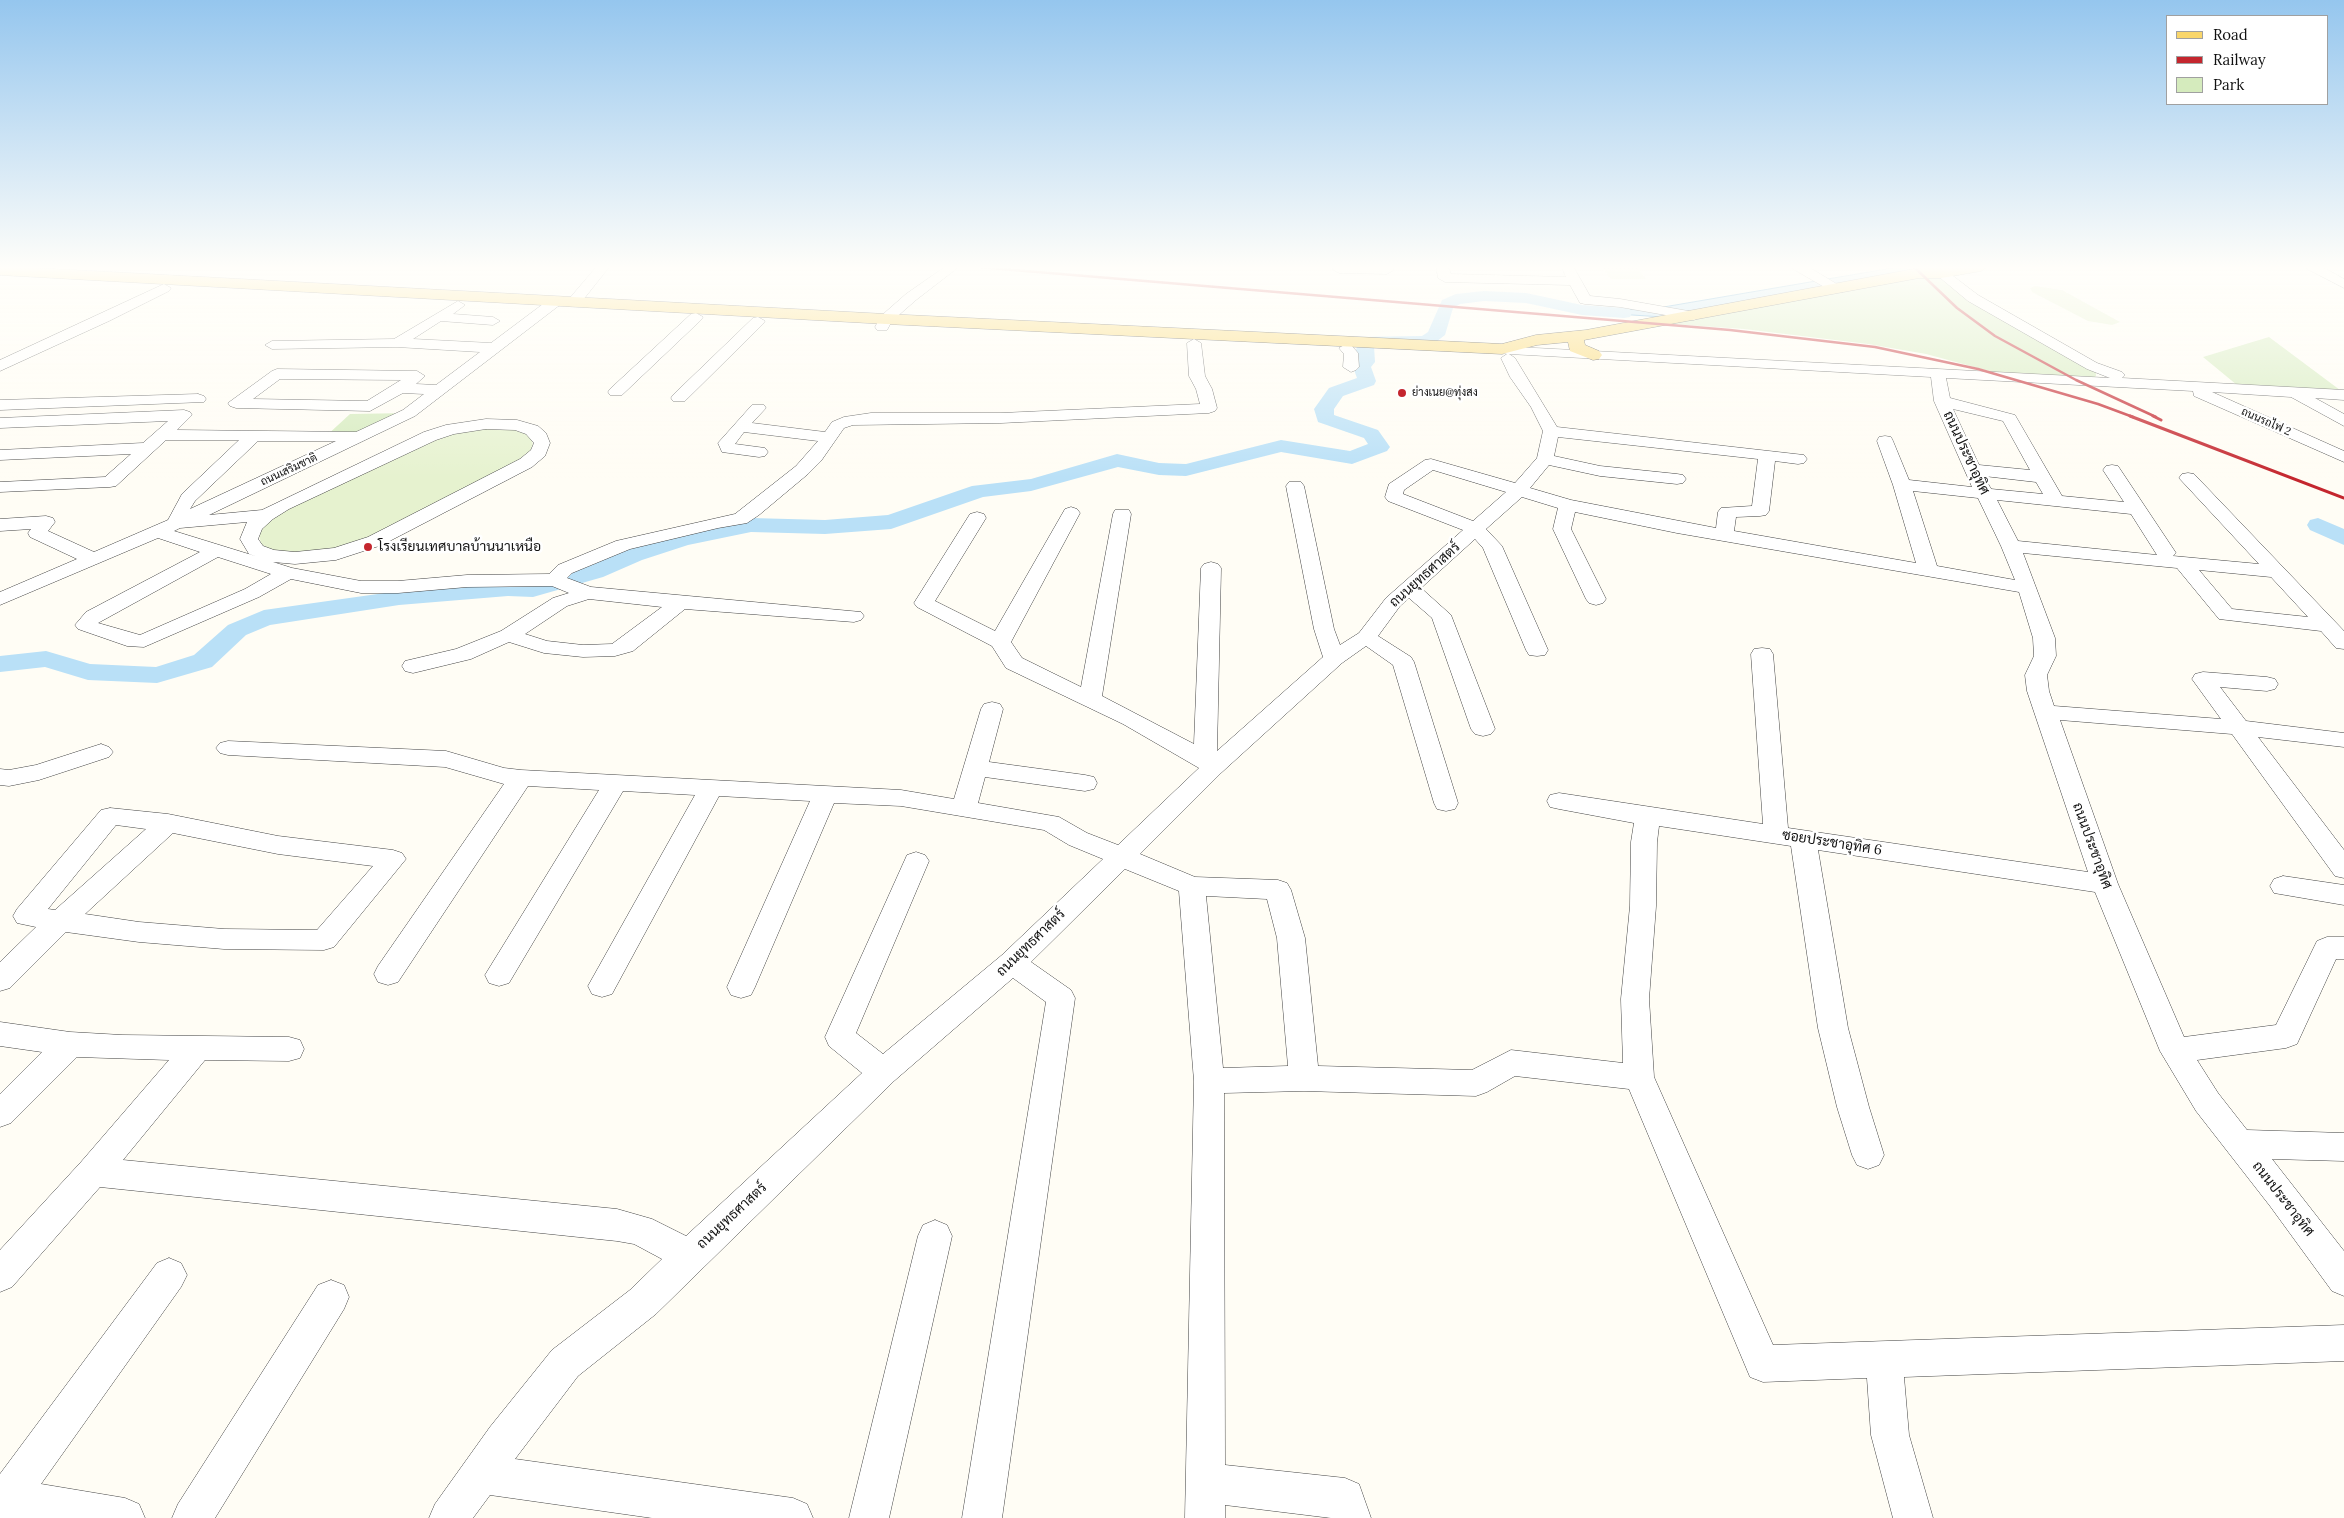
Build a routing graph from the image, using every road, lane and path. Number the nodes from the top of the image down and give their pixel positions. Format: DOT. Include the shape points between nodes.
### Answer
graph roads {
  1 [pos="1581,336"];
  2 [pos="63,337"];
  3 [pos="408,337"];
  4 [pos="509,337"];
  5 [pos="675,337"];
  6 [pos="742,337"];
  7 [pos="1110,337"];
  8 [pos="1166,337"];
  9 [pos="1577,337"];
  10 [pos="2034,337"];
  11 [pos="1194,342"];
  12 [pos="397,344"];
  13 [pos="272,345"];
  14 [pos="1352,346"];
  15 [pos="494,348"];
  16 [pos="1408,348"];
  17 [pos="1466,348"];
  18 [pos="1514,350"];
  19 [pos="1593,355"];
  20 [pos="1706,362"];
  21 [pos="0,366"];
  22 [pos="1351,367"];
  23 [pos="2091,373"];
  24 [pos="1709,379"];
  25 [pos="2189,387"];
  26 [pos="400,388"];
  27 [pos="1940,389"];
  28 [pos="439,390"];
  29 [pos="616,392"];
  30 [pos="2292,392"];
  31 [pos="2344,395"];
  32 [pos="679,398"];
  33 [pos="198,399"];
  34 [pos="0,404"];
  35 [pos="758,408"];
  36 [pos="405,415"];
  37 [pos="2344,421"];
  38 [pos="0,423"];
  39 [pos="740,427"];
  40 [pos="1551,431"];
  41 [pos="444,432"];
  42 [pos="162,435"];
  43 [pos="254,435"];
  44 [pos="360,436"];
  45 [pos="829,437"];
  46 [pos="1885,440"];
  47 [pos="148,448"];
  48 [pos="759,452"];
  49 [pos="0,455"];
  50 [pos="1767,455"];
  51 [pos="2344,457"];
  52 [pos="1545,459"];
  53 [pos="1798,459"];
  54 [pos="1972,469"];
  55 [pos="2112,470"];
  56 [pos="2041,477"];
  57 [pos="2188,478"];
  58 [pos="1677,479"];
  59 [pos="1902,485"];
  60 [pos="1295,486"];
  61 [pos="0,487"];
  62 [pos="1518,491"];
  63 [pos="1986,494"];
  64 [pos="2056,502"];
  65 [pos="1568,505"];
  66 [pos="2137,509"];
  67 [pos="1071,513"];
  68 [pos="1122,514"];
  69 [pos="266,515"];
  70 [pos="976,518"];
  71 [pos="176,523"];
  72 [pos="0,525"];
  73 [pos="1476,529"];
  74 [pos="157,532"];
  75 [pos="1724,535"];
  76 [pos="2011,546"];
  77 [pos="216,551"];
  78 [pos="2166,553"];
  79 [pos="93,558"];
  80 [pos="2184,564"];
  81 [pos="1212,568"];
  82 [pos="1929,572"];
  83 [pos="2276,572"];
  84 [pos="288,573"];
  85 [pos="558,582"];
  86 [pos="2028,588"];
  87 [pos="1410,589"];
  88 [pos="588,593"];
  89 [pos="1596,598"];
  90 [pos="0,599"];
  91 [pos="680,603"];
  92 [pos="854,616"];
  93 [pos="2327,625"];
  94 [pos="508,636"];
  95 [pos="1366,637"];
  96 [pos="1000,642"];
  97 [pos="2344,643"];
  98 [pos="1537,650"];
  99 [pos="1762,654"];
  100 [pos="1334,658"];
  101 [pos="412,666"];
  102 [pos="2267,684"];
  103 [pos="1090,700"];
  104 [pos="992,709"];
  105 [pos="2044,712"];
  106 [pos="2241,728"];
  107 [pos="1483,729"];
  108 [pos="2344,740"];
  109 [pos="228,748"];
  110 [pos="100,752"];
  111 [pos="1209,764"];
  112 [pos="975,768"];
  113 [pos="0,777"];
  114 [pos="521,778"];
  115 [pos="1085,783"];
  116 [pos="615,784"];
  117 [pos="712,789"];
  118 [pos="825,795"];
  119 [pos="1559,801"];
  120 [pos="1446,803"];
  121 [pos="964,808"];
  122 [pos="1648,815"];
  123 [pos="168,823"];
  124 [pos="1790,836"];
  125 [pos="1120,856"];
  126 [pos="916,861"];
  127 [pos="2344,869"];
  128 [pos="2104,884"];
  129 [pos="1192,886"];
  130 [pos="2282,886"];
  131 [pos="2344,895"];
  132 [pos="59,922"];
  133 [pos="2344,948"];
  134 [pos="1012,963"];
  135 [pos="388,974"];
  136 [pos="499,975"];
  137 [pos="0,980"];
  138 [pos="602,986"];
  139 [pos="742,987"];
  140 [pos="0,1034"];
  141 [pos="70,1044"];
  142 [pos="198,1047"];
  143 [pos="289,1049"];
  144 [pos="2175,1050"];
  145 [pos="883,1072"];
  146 [pos="1639,1077"];
  147 [pos="1304,1078"];
  148 [pos="1209,1081"];
  149 [pos="0,1114"];
  150 [pos="2239,1144"];
  151 [pos="2344,1147"];
  152 [pos="1868,1155"];
  153 [pos="93,1172"];
  154 [pos="934,1236"];
  155 [pos="684,1260"];
  156 [pos="0,1275"];
  157 [pos="168,1275"];
  158 [pos="2344,1279"];
  159 [pos="331,1297"];
  160 [pos="2344,1343"];
  161 [pos="1884,1359"];
  162 [pos="482,1474"];
  163 [pos="3,1499"];
  164 [pos="1205,1500"];
  165 [pos="125,1518"];
  166 [pos="192,1518"];
  167 [pos="449,1518"];
  168 [pos="793,1518"];
  169 [pos="869,1518"];
  170 [pos="982,1518"];
  171 [pos="1351,1518"];
  172 [pos="1914,1518"];
  1 -- 19 [label="main road" via="1576,347"];
  2 -- 21 [label="street"];
  3 -- 12 [label="street"];
  4 -- 15 [label="street, ถนนเสริมชาติ"];
  5 -- 29 [label="street"];
  6 -- 32 [label="street"];
  7 -- 11 [label="main road"];
  8 -- 14 [label="main road"];
  9 -- 18 [label="main road"];
  10 -- 23 [label="street"];
  11 -- 14 [label="main road"];
  11 -- 45 [label="street" via="1197,376 1209,408 967,419 871,418 838,424"];
  12 -- 13 [label="street"];
  12 -- 15 [label="street"];
  14 -- 16 [label="main road"];
  14 -- 22 [label="street"];
  15 -- 28 [label="street, ถนนเสริมชาติ"];
  16 -- 17 [label="main road"];
  16 -- 18 [label="main road"];
  17 -- 18 [label="main road"];
  17 -- 18 [label="main road"];
  18 -- 19 [label="street"];
  18 -- 40 [label="street" via="1518,378 1539,406"];
  19 -- 20 [label="street"];
  20 -- 24 [label="street"];
  20 -- 27 [label="street" via="1862,369"];
  23 -- 25 [label="street"];
  23 -- 27 [label="street"];
  25 -- 30 [label="street"];
  25 -- 51 [label="street, ถนนรถไฟ 2"];
  26 -- 26 [label="street" via="370,406 236,403 277,374 417,376"];
  26 -- 28 [label="street"];
  27 -- 54 [label="street, ถนนประชาอุทิศ"];
  27 -- 56 [label="street" via="2009,418"];
  28 -- 36 [label="street, ถนนเสริมชาติ"];
  30 -- 31 [label="street"];
  30 -- 37 [label="street"];
  33 -- 34 [label="street"];
  35 -- 39 [label="street"];
  36 -- 41 [label="street"];
  36 -- 44 [label="street, ถนนเสริมชาติ"];
  38 -- 42 [label="street" via="184,415"];
  39 -- 45 [label="street"];
  39 -- 48 [label="street" via="726,443 728,448"];
  40 -- 50 [label="street"];
  40 -- 52 [label="street, ถนนยุทธศาสตร์"];
  41 -- 69 [label="street"];
  41 -- 69 [label="street" via="475,425 517,425 537,434 541,447 531,460 513,470 375,541 336,554 288,558 256,550 249,539 250,533"];
  42 -- 43 [label="street"];
  42 -- 47 [label="street"];
  43 -- 44 [label="street"];
  43 -- 71 [label="street" via="188,498"];
  44 -- 71 [label="street, ถนนเสริมชาติ"];
  45 -- 85 [label="street" via="802,470 740,519 623,545 565,569"];
  46 -- 59 [label="street"];
  47 -- 49 [label="street"];
  47 -- 61 [label="street" via="110,482"];
  50 -- 53 [label="street"];
  50 -- 75 [label="street" via="1760,512 1727,512"];
  52 -- 58 [label="street" via="1600,471"];
  52 -- 62 [label="street, ถนนยุทธศาสตร์"];
  54 -- 56 [label="street"];
  54 -- 63 [label="street, ถนนประชาอุทิศ"];
  55 -- 66 [label="street"];
  56 -- 64 [label="street"];
  57 -- 83 [label="street"];
  59 -- 63 [label="street"];
  59 -- 82 [label="street"];
  60 -- 100 [label="street" via="1324,629"];
  62 -- 65 [label="street"];
  62 -- 73 [label="street, ถนนยุทธศาสตร์"];
  62 -- 73 [label="street" via="1431,464 1395,488 1394,497"];
  63 -- 64 [label="street"];
  63 -- 76 [label="street, ถนนประชาอุทิศ"];
  64 -- 66 [label="street"];
  65 -- 75 [label="street"];
  65 -- 89 [label="street" via="1562,529"];
  66 -- 78 [label="street"];
  67 -- 96 [label="street"];
  68 -- 103 [label="street"];
  69 -- 71 [label="street"];
  70 -- 96 [label="street" via="924,603"];
  71 -- 74 [label="street, ถนนเสริมชาติ"];
  72 -- 79 [label="street" via="46,522 37,533"];
  73 -- 87 [label="street, ถนนยุทธศาสตร์"];
  73 -- 98 [label="street" via="1492,546"];
  74 -- 77 [label="street"];
  74 -- 79 [label="street, ถนนเสริมชาติ"];
  75 -- 82 [label="street"];
  76 -- 80 [label="street"];
  76 -- 86 [label="street, ถนนประชาอุทิศ"];
  77 -- 84 [label="street"];
  77 -- 84 [label="street" via="93,616 85,625 134,642 144,641 252,593"];
  79 -- 90 [label="street, ถนนเสริมชาติ"];
  80 -- 83 [label="street"];
  80 -- 93 [label="street" via="2226,615"];
  81 -- 111 [label="street"];
  82 -- 86 [label="street"];
  83 -- 93 [label="street"];
  84 -- 85 [label="street" via="360,587 467,581"];
  85 -- 88 [label="street"];
  86 -- 105 [label="street, ถนนประชาอุทิศ" via="2044,638 2045,656 2036,675"];
  87 -- 95 [label="street, ถนนยุทธศาสตร์" via="1393,602"];
  87 -- 107 [label="street" via="1441,615"];
  88 -- 91 [label="street"];
  88 -- 94 [label="street" via="560,602"];
  91 -- 92 [label="street"];
  91 -- 94 [label="street" via="626,646 615,650 583,652 544,647"];
  93 -- 97 [label="street"];
  94 -- 101 [label="street" via="462,654"];
  95 -- 100 [label="street, ถนนยุทธศาสตร์"];
  95 -- 120 [label="street" via="1403,662"];
  96 -- 103 [label="street" via="1014,664"];
  99 -- 124 [label="street"];
  100 -- 111 [label="street, ถนนยุทธศาสตร์"];
  102 -- 106 [label="street" via="2203,679"];
  103 -- 111 [label="street"];
  104 -- 112 [label="street"];
  105 -- 106 [label="street"];
  105 -- 128 [label="street, ถนนประชาอุทิศ"];
  106 -- 108 [label="street"];
  106 -- 127 [label="street"];
  109 -- 114 [label="street" via="446,759"];
  110 -- 113 [label="street" via="39,772"];
  111 -- 125 [label="street, ถนนยุทธศาสตร์"];
  112 -- 115 [label="street"];
  112 -- 121 [label="street"];
  114 -- 116 [label="street"];
  114 -- 135 [label="street"];
  116 -- 117 [label="street"];
  116 -- 136 [label="street"];
  117 -- 118 [label="street"];
  117 -- 138 [label="street"];
  118 -- 121 [label="street" via="900,798"];
  118 -- 139 [label="street"];
  119 -- 122 [label="street, ซอยประชาอุทิศ 6"];
  121 -- 125 [label="street" via="1050,823 1078,839"];
  122 -- 124 [label="street, ซอยประชาอุทิศ 6"];
  122 -- 146 [label="street" via="1635,999"];
  123 -- 132 [label="street"];
  123 -- 132 [label="street" via="110,816 27,916"];
  123 -- 132 [label="street" via="278,845 393,859 324,940 224,939"];
  124 -- 128 [label="street, ซอยประชาอุทิศ 6"];
  124 -- 152 [label="street" via="1833,1028"];
  125 -- 129 [label="street"];
  125 -- 134 [label="street, ถนนยุทธศาสตร์"];
  126 -- 145 [label="street" via="840,1037"];
  128 -- 144 [label="street, ถนนประชาอุทิศ"];
  129 -- 147 [label="street" via="1278,890 1291,938"];
  129 -- 148 [label="street"];
  130 -- 131 [label="street"];
  132 -- 137 [label="street"];
  133 -- 144 [label="street" via="2327,948 2286,1036"];
  134 -- 145 [label="street, ถนนยุทธศาสตร์"];
  134 -- 170 [label="street" via="1061,998"];
  140 -- 141 [label="street"];
  141 -- 142 [label="street"];
  141 -- 149 [label="street"];
  142 -- 143 [label="street"];
  142 -- 153 [label="street"];
  144 -- 150 [label="street, ถนนประชาอุทิศ" via="2207,1102"];
  145 -- 155 [label="street, ถนนยุทธศาสตร์"];
  146 -- 147 [label="street" via="1511,1063 1476,1083"];
  146 -- 161 [label="street" via="1763,1364"];
  147 -- 148 [label="street"];
  148 -- 164 [label="street"];
  150 -- 151 [label="street"];
  150 -- 158 [label="street, ถนนประชาอุทิศ" via="2282,1195"];
  153 -- 155 [label="street" via="617,1225 640,1230 669,1245 684,1253"];
  153 -- 156 [label="street"];
  154 -- 169 [label="street"];
  155 -- 162 [label="street, ถนนยุทธศาสตร์" via="643,1302 565,1363"];
  157 -- 163 [label="street"];
  159 -- 166 [label="street"];
  160 -- 161 [label="street"];
  161 -- 172 [label="street" via="1890,1435"];
  162 -- 167 [label="street, ถนนยุทธศาสตร์"];
  162 -- 168 [label="street"];
  163 -- 165 [label="street"];
  164 -- 171 [label="street" via="1345,1498"];
}
